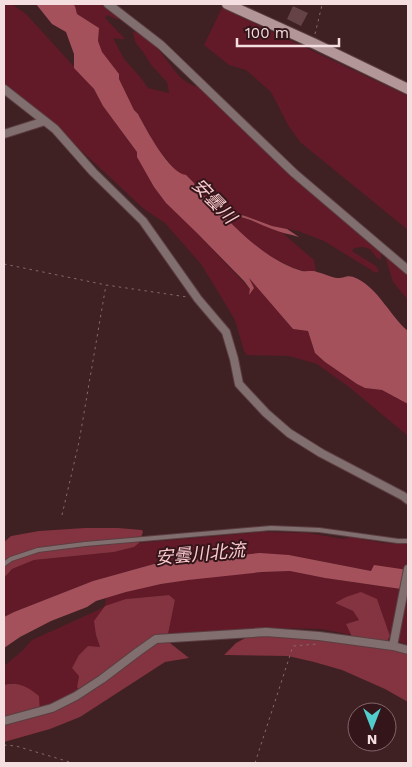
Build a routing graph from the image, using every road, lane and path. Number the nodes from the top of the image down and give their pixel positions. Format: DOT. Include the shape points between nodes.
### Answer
graph roads {
  1 [pos="108,4"];
  2 [pos="227,4"];
  3 [pos="318,4"];
  4 [pos="313,43"];
  5 [pos="4,89"];
  6 [pos="408,89"];
  7 [pos="45,121"];
  8 [pos="4,134"];
  9 [pos="4,264"];
  10 [pos="408,270"];
  11 [pos="106,285"];
  12 [pos="198,299"];
  13 [pos="408,500"];
  14 [pos="62,515"];
  15 [pos="408,541"];
  16 [pos="4,564"];
  17 [pos="408,568"];
  18 [pos="322,643"];
  19 [pos="394,643"];
  20 [pos="408,650"];
  21 [pos="4,721"];
  22 [pos="4,745"];
  23 [pos="73,763"];
  24 [pos="255,763"];
  1 -- 10 [label="street" via="161,45 294,173"];
  2 -- 4 [label="main road"];
  3 -- 4 [label="path" via="322,5"];
  4 -- 6 [label="main road"];
  5 -- 7 [label="street"];
  7 -- 8 [label="street"];
  7 -- 12 [label="street" via="144,221"];
  9 -- 11 [label="path"];
  11 -- 12 [label="path"];
  11 -- 14 [label="path"];
  12 -- 13 [label="street" via="226,332 239,384 266,413 320,453"];
  15 -- 16 [label="lane" via="319,530 271,528 38,550"];
  17 -- 19 [label="street"];
  18 -- 24 [label="path" via="293,646"];
  19 -- 20 [label="street"];
  19 -- 21 [label="street" via="266,632 156,639 76,696 52,708"];
  22 -- 23 [label="path"];
}
